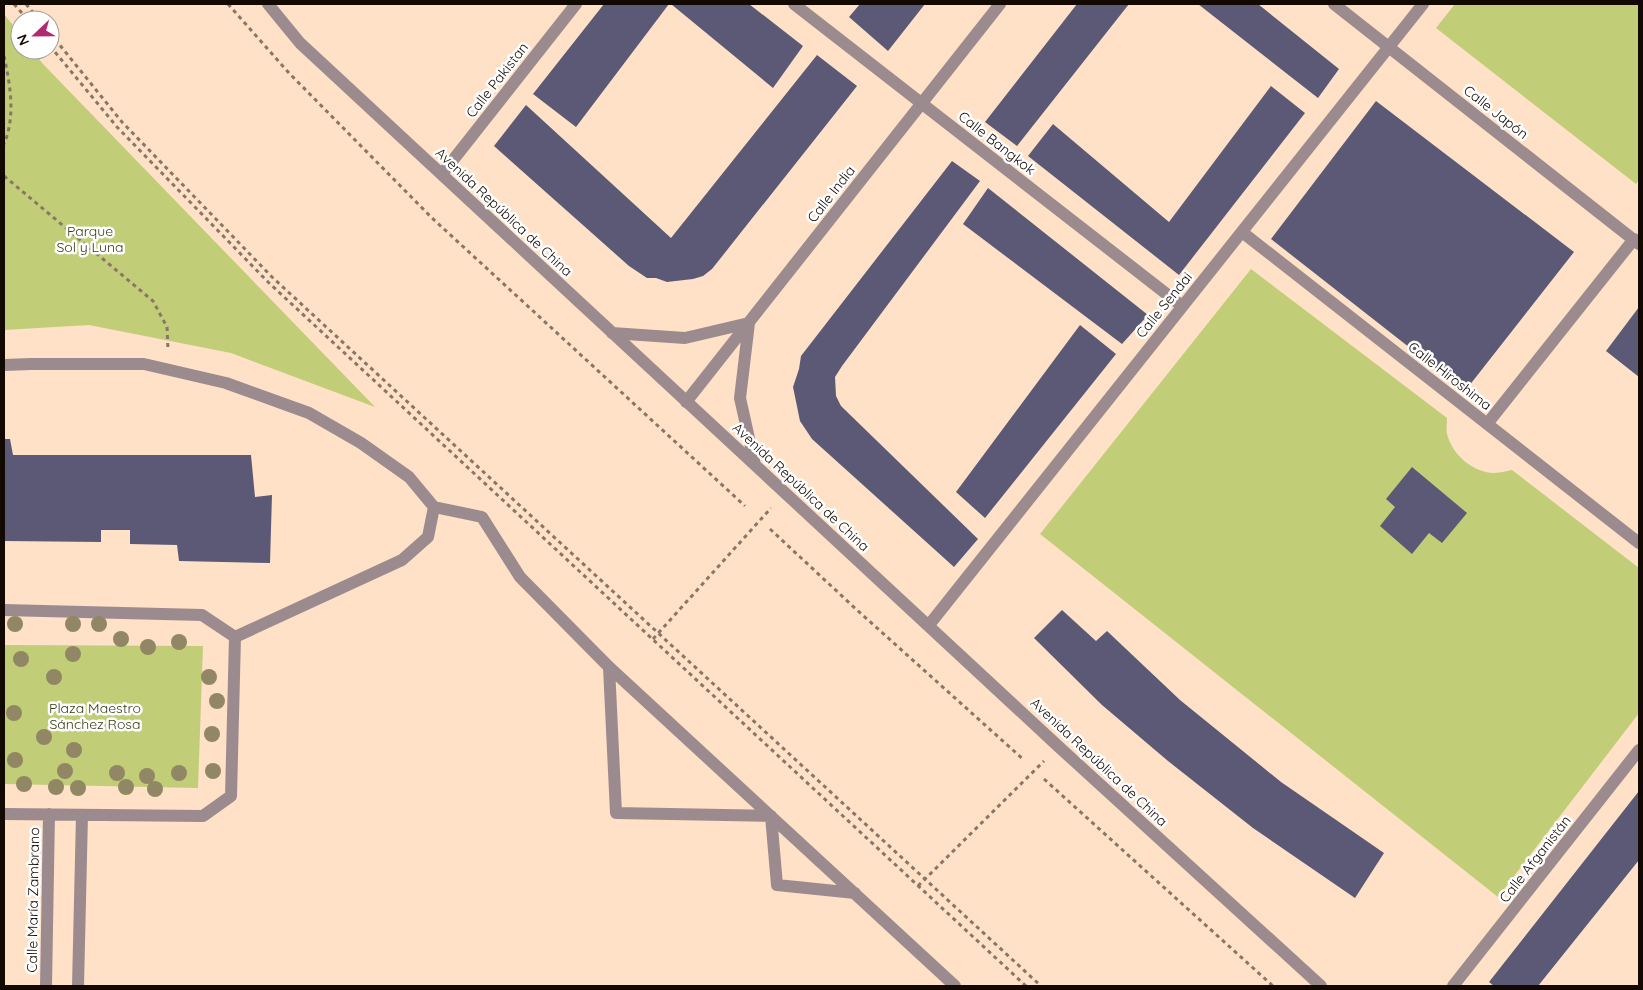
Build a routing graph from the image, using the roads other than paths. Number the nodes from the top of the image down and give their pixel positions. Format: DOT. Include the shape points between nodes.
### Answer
graph roads {
  1 [pos="268,4"];
  2 [pos="576,4"];
  3 [pos="794,4"];
  4 [pos="1000,4"];
  5 [pos="1334,4"];
  6 [pos="1423,4"];
  7 [pos="1389,47"];
  8 [pos="922,103"];
  9 [pos="442,174"];
  10 [pos="1242,232"];
  11 [pos="1638,242"];
  12 [pos="1182,306"];
  13 [pos="749,323"];
  14 [pos="612,333"];
  15 [pos="4,366"];
  16 [pos="686,402"];
  17 [pos="1487,424"];
  18 [pos="754,465"];
  19 [pos="434,507"];
  20 [pos="1639,543"];
  21 [pos="4,610"];
  22 [pos="929,625"];
  23 [pos="235,637"];
  24 [pos="609,667"];
  25 [pos="1639,750"];
  26 [pos="4,814"];
  27 [pos="49,814"];
  28 [pos="82,815"];
  29 [pos="771,816"];
  30 [pos="855,893"];
  31 [pos="46,986"];
  32 [pos="78,986"];
  33 [pos="955,986"];
  34 [pos="1321,986"];
  35 [pos="1454,986"];
  1 -- 9 [label="street, Avenida República de China" via="300,43"];
  2 -- 9 [label="street, Calle Pakistan"];
  3 -- 8 [label="street, Calle Bangkok"];
  4 -- 8 [label="street, Calle India"];
  5 -- 7 [label="street, Calle Japón"];
  6 -- 7 [label="street, Calle Sendai"];
  7 -- 10 [label="street, Calle Sendai"];
  7 -- 11 [label="street, Calle Japón"];
  8 -- 12 [label="street, Calle Bangkok"];
  8 -- 13 [label="street, Calle India"];
  9 -- 14 [label="street, Avenida República de China"];
  10 -- 12 [label="street, Calle Sendai"];
  10 -- 17 [label="street, Calle Hiroshima"];
  11 -- 17 [label="street"];
  12 -- 22 [label="street, Calle Sendai"];
  13 -- 14 [label="street" via="685,338"];
  13 -- 16 [label="street, Calle India"];
  13 -- 18 [label="street" via="740,398"];
  14 -- 16 [label="street, Avenida República de China"];
  15 -- 19 [label="street" via="144,364 226,383 309,413 361,443 409,477"];
  16 -- 18 [label="street, Avenida República de China"];
  17 -- 20 [label="street, Calle Hiroshima"];
  18 -- 22 [label="street, Avenida República de China"];
  19 -- 23 [label="street" via="428,537 402,560"];
  19 -- 24 [label="street" via="482,517 520,577"];
  21 -- 23 [label="street" via="202,615"];
  22 -- 34 [label="street, Avenida República de China"];
  23 -- 28 [label="street" via="231,796 204,816"];
  24 -- 29 [label="street"];
  24 -- 29 [label="street" via="616,813"];
  25 -- 35 [label="street, Calle Afganistán"];
  26 -- 27 [label="street"];
  27 -- 28 [label="street"];
  27 -- 31 [label="street, Calle María Zambrano"];
  28 -- 32 [label="street"];
  29 -- 30 [label="street"];
  29 -- 30 [label="street" via="777,885"];
  30 -- 33 [label="street"];
}
